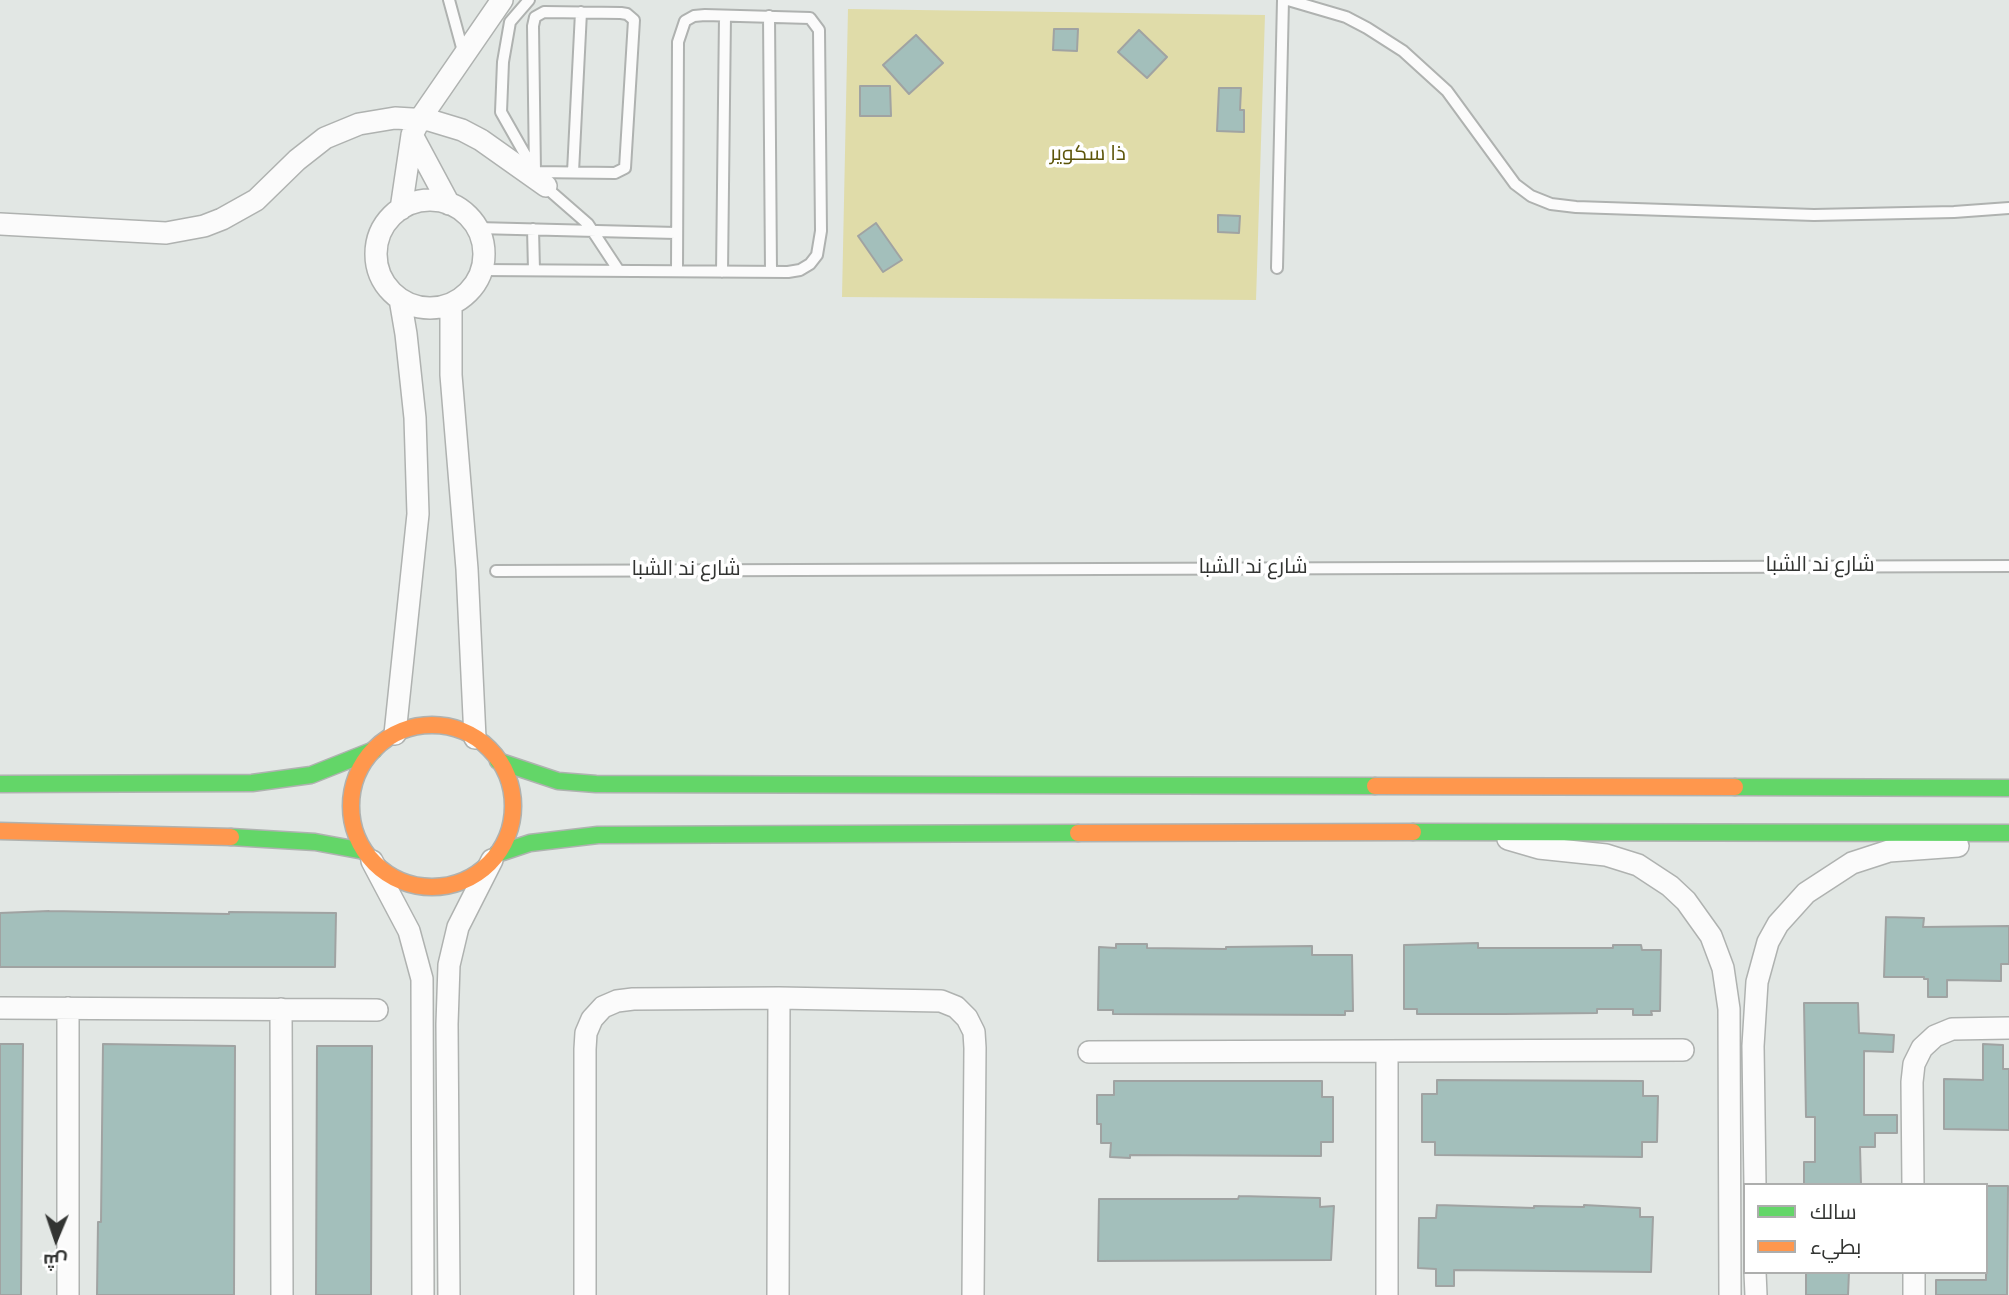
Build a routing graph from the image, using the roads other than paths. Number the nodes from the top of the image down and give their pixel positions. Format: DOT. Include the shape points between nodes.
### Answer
graph roads {
  1 [pos="449,0"];
  2 [pos="529,0"];
  3 [pos="1286,0"];
  4 [pos="500,1"];
  5 [pos="581,12"];
  6 [pos="725,16"];
  7 [pos="769,16"];
  8 [pos="464,55"];
  9 [pos="416,127"];
  10 [pos="573,172"];
  11 [pos="540,179"];
  12 [pos="449,204"];
  13 [pos="2009,208"];
  14 [pos="401,209"];
  15 [pos="0,224"];
  16 [pos="477,228"];
  17 [pos="533,229"];
  18 [pos="593,230"];
  19 [pos="676,233"];
  20 [pos="1277,268"];
  21 [pos="481,270"];
  22 [pos="534,270"];
  23 [pos="619,271"];
  24 [pos="677,271"];
  25 [pos="722,272"];
  26 [pos="771,272"];
  27 [pos="400,299"];
  28 [pos="451,304"];
  29 [pos="2009,566"];
  30 [pos="496,571"];
  31 [pos="395,734"];
  32 [pos="475,738"];
  33 [pos="374,750"];
  34 [pos="498,761"];
  35 [pos="0,783"];
  36 [pos="2009,788"];
  37 [pos="0,831"];
  38 [pos="1486,832"];
  39 [pos="2003,833"];
  40 [pos="368,856"];
  41 [pos="495,857"];
  42 [pos="779,998"];
  43 [pos="0,1008"];
  44 [pos="68,1009"];
  45 [pos="281,1009"];
  46 [pos="377,1010"];
  47 [pos="2009,1028"];
  48 [pos="1683,1050"];
  49 [pos="1387,1051"];
  50 [pos="1089,1052"];
  51 [pos="1755,1183"];
  52 [pos="1913,1183"];
  53 [pos="1730,1241"];
  54 [pos="1755,1274"];
  55 [pos="1914,1274"];
  56 [pos="68,1295"];
  57 [pos="282,1295"];
  58 [pos="423,1295"];
  59 [pos="449,1295"];
  60 [pos="585,1295"];
  61 [pos="778,1295"];
  62 [pos="973,1295"];
  63 [pos="1387,1295"];
  64 [pos="1730,1295"];
  65 [pos="1741,1295"];
  66 [pos="1756,1295"];
  67 [pos="1914,1295"];
  1 -- 8 [label="lane"];
  2 -- 11 [label="lane" via="510,22 501,112"];
  3 -- 13 [label="lane" via="1346,18 1403,51 1447,91 1515,184 1550,204 1814,215"];
  3 -- 20 [label="lane"];
  4 -- 8 [label="street"];
  5 -- 10 [label="lane"];
  5 -- 10 [label="lane" via="627,14 635,26 625,168 615,173"];
  5 -- 11 [label="lane" via="544,12 533,21"];
  6 -- 7 [label="lane"];
  6 -- 19 [label="lane" via="694,16 680,31"];
  6 -- 25 [label="lane"];
  7 -- 26 [label="lane"];
  7 -- 26 [label="lane" via="810,18 819,30 821,193 817,255 800,270"];
  8 -- 9 [label="street"];
  9 -- 11 [label="street" via="446,124 481,140"];
  9 -- 12 [label="street"];
  9 -- 14 [label="street"];
  9 -- 15 [label="street" via="376,120 342,130 310,148 240,210 185,231"];
  10 -- 11 [label="lane"];
  11 -- 18 [label="lane"];
  12 -- 14 [label="street" via="425,201"];
  12 -- 16 [label="street"];
  14 -- 27 [label="street" via="384,226 376,250 380,274"];
  16 -- 17 [label="lane"];
  16 -- 21 [label="street" via="483,248"];
  17 -- 18 [label="lane"];
  17 -- 22 [label="lane"];
  18 -- 19 [label="lane"];
  18 -- 23 [label="lane"];
  19 -- 24 [label="lane"];
  21 -- 22 [label="lane"];
  21 -- 28 [label="street" via="470,290"];
  22 -- 23 [label="lane"];
  23 -- 24 [label="lane"];
  24 -- 25 [label="lane"];
  25 -- 26 [label="lane"];
  27 -- 28 [label="street" via="422,307"];
  27 -- 31 [label="street" via="411,370 418,514"];
  28 -- 32 [label="street"];
  29 -- 30 [label="lane, شارع ند الشبا"];
  31 -- 32 [label="main road" via="435,726"];
  31 -- 33 [label="main road"];
  32 -- 34 [label="main road"];
  33 -- 35 [label="main road" via="311,775 252,783"];
  33 -- 40 [label="main road" via="362,764 351,799 356,835"];
  34 -- 36 [label="main road" via="558,781 596,784"];
  34 -- 41 [label="main road" via="508,778 512,817"];
  37 -- 40 [label="main road" via="276,838 325,843"];
  38 -- 39 [label="main road"];
  38 -- 41 [label="main road" via="598,835 530,844"];
  38 -- 53 [label="street" via="1532,847 1606,855 1638,866 1686,901 1711,936 1723,968 1729,1009"];
  39 -- 51 [label="street" via="1954,847 1867,856 1806,893 1778,924 1757,982"];
  40 -- 41 [label="main road" via="390,876 432,887 475,875"];
  40 -- 58 [label="street" via="409,931 422,979"];
  41 -- 59 [label="street" via="465,911 449,965"];
  42 -- 60 [label="street" via="617,1000 592,1019 584,1049"];
  42 -- 61 [label="street"];
  42 -- 62 [label="street" via="942,1001 967,1018 975,1048"];
  43 -- 44 [label="street"];
  44 -- 45 [label="street"];
  44 -- 56 [label="street"];
  45 -- 46 [label="street"];
  45 -- 57 [label="street"];
  47 -- 52 [label="street" via="1952,1029 1922,1048 1912,1082"];
  48 -- 49 [label="street"];
  49 -- 50 [label="street"];
  49 -- 63 [label="street"];
  53 -- 64 [label="street"];
  53 -- 65 [label="street" via="1741,1257"];
  54 -- 66 [label="street"];
  55 -- 67 [label="street"];
}
